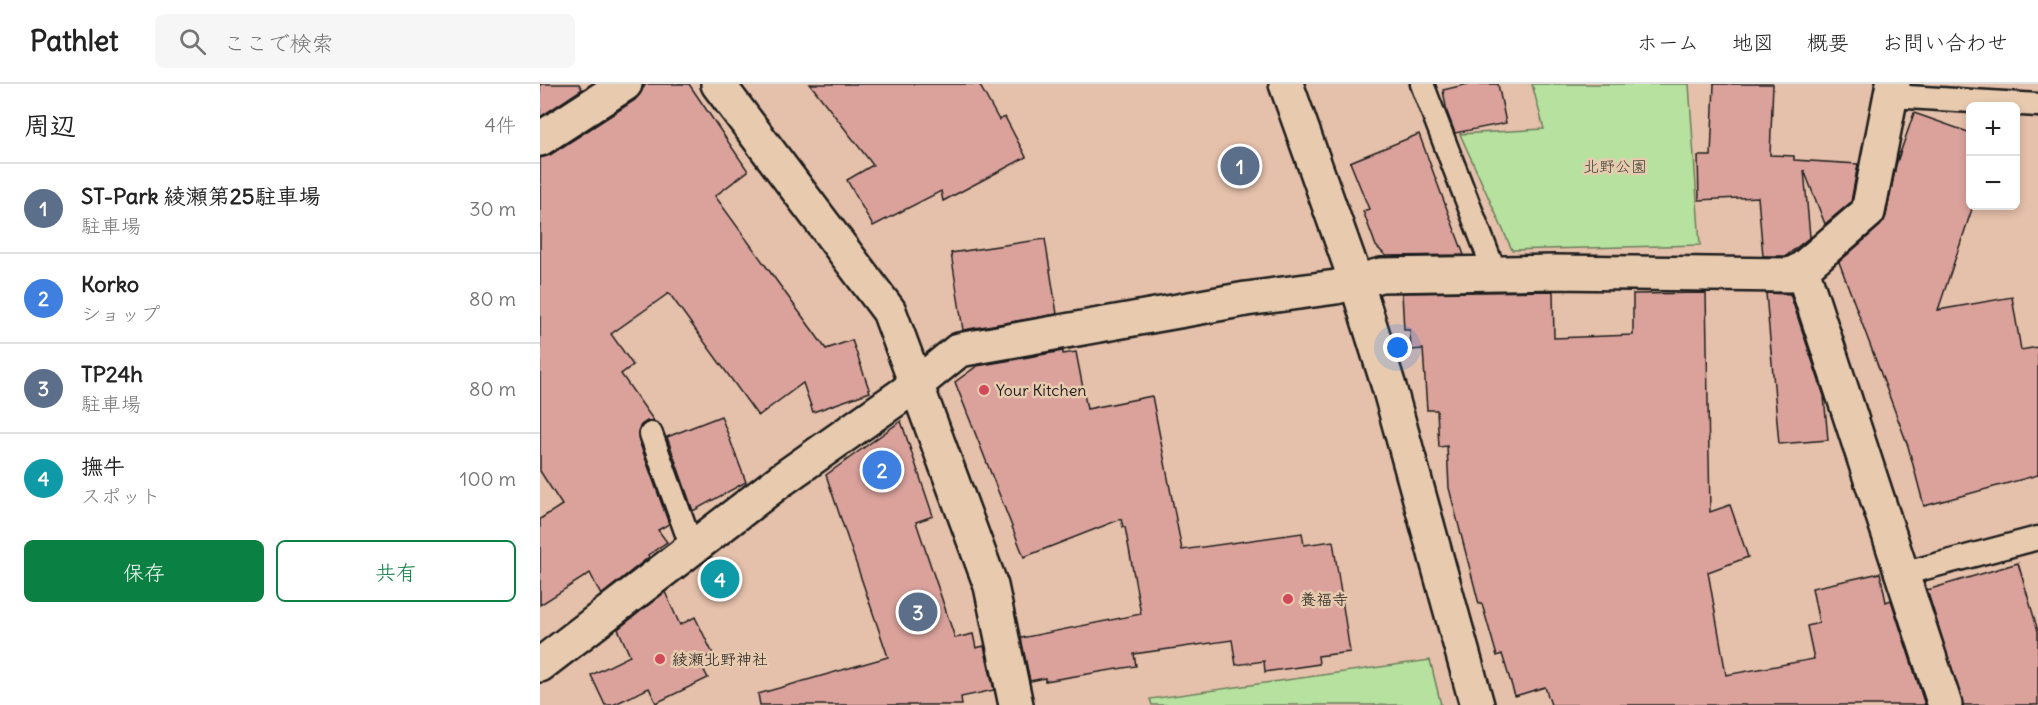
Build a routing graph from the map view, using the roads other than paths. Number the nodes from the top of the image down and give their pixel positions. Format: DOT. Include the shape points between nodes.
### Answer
graph roads {
  1 [pos="625,84"];
  2 [pos="718,84"];
  3 [pos="1286,84"];
  4 [pos="1422,84"];
  5 [pos="1892,90"];
  6 [pos="2038,105"];
  7 [pos="540,139"];
  8 [pos="1802,269"];
  9 [pos="1495,273"];
  10 [pos="1356,281"];
  11 [pos="916,385"];
  12 [pos="651,434"];
  13 [pos="2038,538"];
  14 [pos="692,548"];
  15 [pos="1902,574"];
  16 [pos="540,664"];
  17 [pos="1016,705"];
  18 [pos="1478,705"];
  19 [pos="1944,705"];
  1 -- 7 [label="street"];
  2 -- 11 [label="street" via="889,312"];
  3 -- 10 [label="street"];
  4 -- 9 [label="lane"];
  5 -- 6 [label="lane"];
  5 -- 8 [label="street" via="1868,212"];
  8 -- 9 [label="street" via="1790,275"];
  8 -- 15 [label="street"];
  9 -- 10 [label="street" via="1382,275"];
  10 -- 11 [label="street" via="959,350"];
  10 -- 18 [label="street"];
  11 -- 14 [label="street"];
  11 -- 17 [label="street" via="991,586"];
  12 -- 14 [label="lane"];
  13 -- 15 [label="lane"];
  14 -- 16 [label="street"];
  15 -- 19 [label="street"];
}
